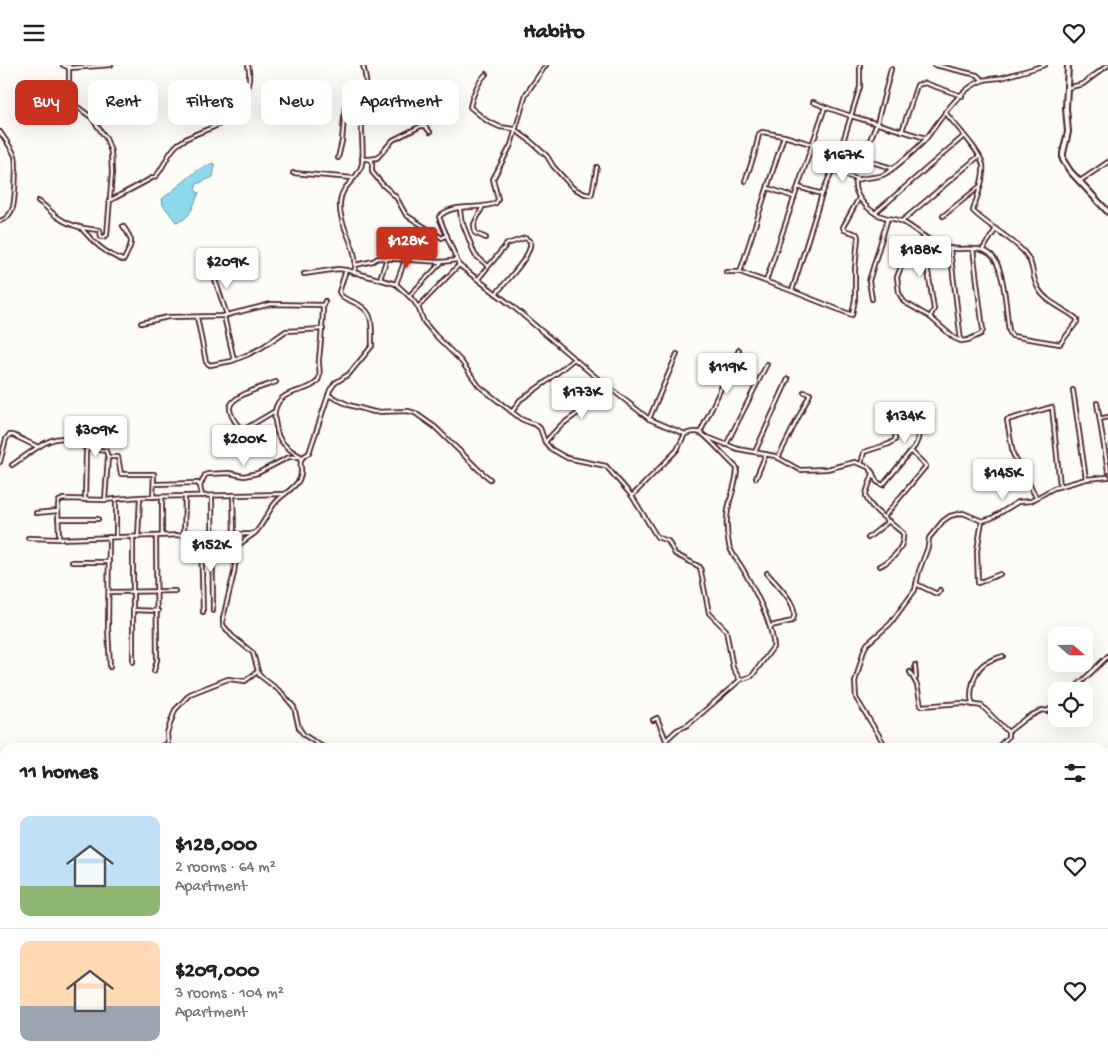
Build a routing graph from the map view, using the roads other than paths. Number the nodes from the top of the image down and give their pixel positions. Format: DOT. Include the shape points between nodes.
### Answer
graph roads {
  1 [pos="63,65"];
  2 [pos="111,65"];
  3 [pos="248,65"];
  4 [pos="363,65"];
  5 [pos="546,65"];
  6 [pos="860,65"];
  7 [pos="934,65"];
  8 [pos="1045,65"];
  9 [pos="1068,65"];
  10 [pos="1108,65"];
  11 [pos="70,66"];
  12 [pos="891,69"];
  13 [pos="486,74"];
  14 [pos="367,80"];
  15 [pos="983,80"];
  16 [pos="1068,88"];
  17 [pos="962,96"];
  18 [pos="813,102"];
  19 [pos="824,107"];
  20 [pos="945,112"];
  21 [pos="851,115"];
  22 [pos="877,123"];
  23 [pos="343,125"];
  24 [pos="362,125"];
  25 [pos="516,131"];
  26 [pos="902,131"];
  27 [pos="0,132"];
  28 [pos="430,133"];
  29 [pos="784,136"];
  30 [pos="964,136"];
  31 [pos="927,138"];
  32 [pos="813,144"];
  33 [pos="839,152"];
  34 [pos="979,156"];
  35 [pos="338,158"];
  36 [pos="362,159"];
  37 [pos="369,159"];
  38 [pos="862,160"];
  39 [pos="1108,162"];
  40 [pos="596,167"];
  41 [pos="892,168"];
  42 [pos="832,171"];
  43 [pos="293,173"];
  44 [pos="353,178"];
  45 [pos="858,179"];
  46 [pos="744,181"];
  47 [pos="1080,181"];
  48 [pos="798,187"];
  49 [pos="980,187"];
  50 [pos="768,188"];
  51 [pos="822,194"];
  52 [pos="794,197"];
  53 [pos="860,197"];
  54 [pos="38,201"];
  55 [pos="109,201"];
  56 [pos="482,207"];
  57 [pos="460,209"];
  58 [pos="1108,212"];
  59 [pos="874,213"];
  60 [pos="943,216"];
  61 [pos="888,217"];
  62 [pos="0,221"];
  63 [pos="902,221"];
  64 [pos="123,226"];
  65 [pos="81,228"];
  66 [pos="996,229"];
  67 [pos="447,235"];
  68 [pos="486,238"];
  69 [pos="924,238"];
  70 [pos="950,249"];
  71 [pos="973,249"];
  72 [pos="983,249"];
  73 [pos="387,258"];
  74 [pos="405,260"];
  75 [pos="457,260"];
  76 [pos="442,262"];
  77 [pos="356,265"];
  78 [pos="459,265"];
  79 [pos="488,267"];
  80 [pos="346,270"];
  81 [pos="212,271"];
  82 [pos="726,272"];
  83 [pos="740,272"];
  84 [pos="354,273"];
  85 [pos="304,274"];
  86 [pos="380,279"];
  87 [pos="477,279"];
  88 [pos="766,281"];
  89 [pos="396,284"];
  90 [pos="792,291"];
  91 [pos="496,294"];
  92 [pos="409,296"];
  93 [pos="872,299"];
  94 [pos="325,301"];
  95 [pos="323,305"];
  96 [pos="418,307"];
  97 [pos="226,315"];
  98 [pos="197,317"];
  99 [pos="930,317"];
  100 [pos="141,323"];
  101 [pos="323,329"];
  102 [pos="961,341"];
  103 [pos="739,350"];
  104 [pos="677,354"];
  105 [pos="574,359"];
  106 [pos="234,360"];
  107 [pos="766,363"];
  108 [pos="788,379"];
  109 [pos="276,382"];
  110 [pos="609,388"];
  111 [pos="1073,390"];
  112 [pos="804,392"];
  113 [pos="328,395"];
  114 [pos="1097,403"];
  115 [pos="922,407"];
  116 [pos="275,411"];
  117 [pos="512,412"];
  118 [pos="1108,417"];
  119 [pos="650,419"];
  120 [pos="1100,419"];
  121 [pos="897,421"];
  122 [pos="886,426"];
  123 [pos="896,426"];
  124 [pos="243,431"];
  125 [pos="700,433"];
  126 [pos="685,434"];
  127 [pos="706,437"];
  128 [pos="1108,437"];
  129 [pos="1103,438"];
  130 [pos="252,442"];
  131 [pos="545,442"];
  132 [pos="726,445"];
  133 [pos="38,447"];
  134 [pos="87,449"];
  135 [pos="911,451"];
  136 [pos="1107,451"];
  137 [pos="755,452"];
  138 [pos="766,454"];
  139 [pos="108,457"];
  140 [pos="302,457"];
  141 [pos="778,458"];
  142 [pos="0,462"];
  143 [pos="861,464"];
  144 [pos="12,465"];
  145 [pos="1108,471"];
  146 [pos="873,473"];
  147 [pos="1108,477"];
  148 [pos="756,478"];
  149 [pos="490,479"];
  150 [pos="1086,479"];
  151 [pos="154,484"];
  152 [pos="200,486"];
  153 [pos="1060,486"];
  154 [pos="285,494"];
  155 [pos="233,495"];
  156 [pos="202,496"];
  157 [pos="212,496"];
  158 [pos="632,496"];
  159 [pos="140,497"];
  160 [pos="153,497"];
  161 [pos="162,497"];
  162 [pos="185,497"];
  163 [pos="1036,497"];
  164 [pos="116,499"];
  165 [pos="84,500"];
  166 [pos="105,500"];
  167 [pos="58,511"];
  168 [pos="36,513"];
  169 [pos="884,517"];
  170 [pos="58,519"];
  171 [pos="98,519"];
  172 [pos="888,521"];
  173 [pos="982,521"];
  174 [pos="256,532"];
  175 [pos="212,534"];
  176 [pos="234,534"];
  177 [pos="184,535"];
  178 [pos="201,535"];
  179 [pos="162,536"];
  180 [pos="28,537"];
  181 [pos="109,537"];
  182 [pos="116,537"];
  183 [pos="133,537"];
  184 [pos="138,537"];
  185 [pos="156,537"];
  186 [pos="868,538"];
  187 [pos="59,539"];
  188 [pos="72,562"];
  189 [pos="109,562"];
  190 [pos="880,566"];
  191 [pos="766,573"];
  192 [pos="1000,574"];
  193 [pos="916,584"];
  194 [pos="940,590"];
  195 [pos="133,591"];
  196 [pos="157,591"];
  197 [pos="175,591"];
  198 [pos="108,593"];
  199 [pos="133,611"];
  200 [pos="158,611"];
  201 [pos="213,611"];
  202 [pos="203,612"];
  203 [pos="771,626"];
  204 [pos="1003,656"];
  205 [pos="1108,657"];
  206 [pos="133,662"];
  207 [pos="915,665"];
  208 [pos="110,667"];
  209 [pos="154,671"];
  210 [pos="257,672"];
  211 [pos="910,672"];
  212 [pos="740,680"];
  213 [pos="916,680"];
  214 [pos="1082,682"];
  215 [pos="973,705"];
  216 [pos="1048,710"];
  217 [pos="653,720"];
  218 [pos="1008,732"];
  219 [pos="666,741"];
  220 [pos="167,743"];
  221 [pos="317,743"];
  222 [pos="884,743"];
  223 [pos="1002,743"];
  1 -- 11 [label="street"];
  2 -- 11 [label="street"];
  3 -- 55 [label="street" via="250,79 236,113 182,142 166,157 156,176"];
  4 -- 14 [label="street"];
  5 -- 25 [label="street" via="526,94"];
  6 -- 21 [label="street" via="860,87"];
  7 -- 15 [label="street" via="977,75"];
  8 -- 15 [label="street"];
  9 -- 16 [label="street"];
  10 -- 16 [label="street" via="1082,84"];
  11 -- 55 [label="street" via="69,95 72,103 91,117 106,138 111,152"];
  12 -- 22 [label="street"];
  13 -- 25 [label="street" via="470,107 487,121"];
  15 -- 17 [label="street"];
  16 -- 47 [label="street" via="1068,131 1063,160"];
  17 -- 20 [label="street"];
  17 -- 26 [label="street" via="925,83 917,85"];
  18 -- 19 [label="street"];
  19 -- 21 [label="street"];
  19 -- 32 [label="street"];
  20 -- 30 [label="street"];
  20 -- 31 [label="street"];
  21 -- 22 [label="street"];
  21 -- 33 [label="street"];
  22 -- 26 [label="street"];
  22 -- 38 [label="street"];
  23 -- 35 [label="street"];
  24 -- 36 [label="street"];
  25 -- 40 [label="street" via="547,156 573,188 585,194 592,193"];
  25 -- 56 [label="street" via="493,179 498,199 488,207"];
  26 -- 31 [label="street"];
  27 -- 62 [label="street" via="11,148 16,165 13,208"];
  28 -- 37 [label="street" via="421,126 393,140 377,158"];
  29 -- 32 [label="street"];
  29 -- 46 [label="street" via="759,133"];
  29 -- 50 [label="street"];
  30 -- 34 [label="street"];
  30 -- 59 [label="street"];
  31 -- 41 [label="street"];
  32 -- 33 [label="street"];
  32 -- 48 [label="street"];
  33 -- 38 [label="street"];
  33 -- 42 [label="street"];
  34 -- 49 [label="street" via="983,166"];
  34 -- 63 [label="street"];
  36 -- 37 [label="street"];
  36 -- 44 [label="street" via="362,165"];
  37 -- 67 [label="street" via="372,172 396,197 406,215 442,238"];
  38 -- 41 [label="street"];
  39 -- 47 [label="street"];
  41 -- 45 [label="street" via="884,175"];
  42 -- 45 [label="street"];
  42 -- 51 [label="street"];
  43 -- 44 [label="street"];
  44 -- 77 [label="street" via="341,193 339,205"];
  45 -- 53 [label="street" via="855,184"];
  47 -- 58 [label="street"];
  48 -- 51 [label="street"];
  48 -- 52 [label="street"];
  49 -- 60 [label="street"];
  49 -- 66 [label="street" via="973,211"];
  50 -- 52 [label="street"];
  50 -- 83 [label="street"];
  51 -- 90 [label="street"];
  52 -- 88 [label="street"];
  53 -- 59 [label="street"];
  53 -- 90 [label="street" via="843,227 858,237 852,315"];
  54 -- 65 [label="street" via="57,217"];
  55 -- 65 [label="street" via="107,235 101,237 100,231"];
  56 -- 57 [label="street"];
  56 -- 68 [label="street" via="474,228 475,233"];
  57 -- 67 [label="street" via="444,212 439,217"];
  57 -- 79 [label="street" via="476,255"];
  59 -- 61 [label="street"];
  61 -- 63 [label="street"];
  61 -- 93 [label="street" via="869,281"];
  63 -- 69 [label="street"];
  64 -- 65 [label="street" via="132,238 124,260 108,255"];
  66 -- 72 [label="street"];
  66 -- 72 [label="street" via="1026,254 1044,297 1077,319 1060,344 1012,336 1000,268 992,254"];
  67 -- 75 [label="street"];
  69 -- 70 [label="street"];
  69 -- 99 [label="street" via="934,309"];
  69 -- 99 [label="street" via="908,250 897,277 904,302"];
  70 -- 71 [label="street"];
  70 -- 102 [label="street"];
  71 -- 72 [label="street"];
  71 -- 102 [label="street" via="983,330 981,334"];
  73 -- 74 [label="street"];
  73 -- 77 [label="street"];
  73 -- 86 [label="street"];
  74 -- 76 [label="street"];
  74 -- 89 [label="street"];
  75 -- 76 [label="street"];
  75 -- 78 [label="street"];
  76 -- 92 [label="street"];
  77 -- 84 [label="street"];
  78 -- 87 [label="street"];
  78 -- 96 [label="street"];
  79 -- 87 [label="street"];
  79 -- 91 [label="street" via="507,244 525,238 530,241 532,246 528,255"];
  80 -- 84 [label="street"];
  80 -- 85 [label="street"];
  80 -- 113 [label="street" via="339,292 343,298 367,310 372,346 349,374 335,383"];
  81 -- 97 [label="street"];
  82 -- 83 [label="street"];
  83 -- 88 [label="street"];
  84 -- 86 [label="street"];
  86 -- 89 [label="street"];
  87 -- 91 [label="street"];
  88 -- 90 [label="street"];
  89 -- 92 [label="street"];
  91 -- 105 [label="street"];
  92 -- 96 [label="street"];
  94 -- 95 [label="street"];
  95 -- 97 [label="street" via="271,304"];
  95 -- 101 [label="street"];
  96 -- 117 [label="street" via="429,329 461,361 479,386"];
  97 -- 98 [label="street"];
  97 -- 106 [label="street"];
  98 -- 100 [label="street" via="168,317"];
  98 -- 106 [label="street" via="208,364"];
  99 -- 102 [label="street"];
  101 -- 106 [label="street" via="286,331 261,348"];
  101 -- 116 [label="street" via="318,379 312,385 286,394"];
  103 -- 125 [label="street"];
  104 -- 119 [label="street"];
  105 -- 110 [label="street"];
  105 -- 117 [label="street" via="520,400"];
  107 -- 132 [label="street"];
  108 -- 137 [label="street"];
  109 -- 124 [label="street" via="231,403 232,417"];
  110 -- 119 [label="street"];
  110 -- 131 [label="street" via="560,426"];
  111 -- 150 [label="street"];
  112 -- 141 [label="street" via="810,395"];
  113 -- 140 [label="street" via="309,453"];
  113 -- 149 [label="street" via="374,412 416,413"];
  114 -- 120 [label="street"];
  115 -- 135 [label="street" via="918,439"];
  116 -- 124 [label="street"];
  116 -- 140 [label="street" via="279,439"];
  117 -- 131 [label="street" via="540,428"];
  118 -- 120 [label="street"];
  119 -- 126 [label="street"];
  120 -- 129 [label="street"];
  121 -- 123 [label="street"];
  122 -- 123 [label="street"];
  123 -- 143 [label="street" via="895,440 864,452"];
  124 -- 130 [label="street"];
  125 -- 126 [label="street"];
  125 -- 127 [label="street"];
  126 -- 158 [label="street" via="677,450"];
  127 -- 132 [label="street"];
  127 -- 203 [label="street" via="737,468 728,511 729,544 760,599"];
  128 -- 129 [label="street"];
  129 -- 136 [label="street"];
  131 -- 158 [label="street" via="567,458 606,466"];
  132 -- 137 [label="street"];
  133 -- 134 [label="street" via="48,440 66,438"];
  133 -- 142 [label="street" via="9,435"];
  133 -- 144 [label="street"];
  134 -- 139 [label="street" via="103,449"];
  134 -- 165 [label="street"];
  135 -- 146 [label="street" via="883,485 877,482"];
  135 -- 169 [label="street" via="926,466"];
  136 -- 145 [label="street"];
  137 -- 138 [label="street"];
  138 -- 141 [label="street"];
  138 -- 148 [label="street"];
  139 -- 151 [label="street" via="118,457 121,475 154,474"];
  139 -- 166 [label="street"];
  140 -- 152 [label="street" via="289,457 258,473 244,476 208,474"];
  140 -- 154 [label="street" via="299,479"];
  141 -- 143 [label="street" via="800,470 826,469 854,462"];
  143 -- 146 [label="street"];
  146 -- 169 [label="street" via="866,498"];
  147 -- 150 [label="street"];
  150 -- 153 [label="street"];
  151 -- 152 [label="street" via="198,483"];
  151 -- 160 [label="street"];
  152 -- 156 [label="street"];
  153 -- 163 [label="street"];
  153 -- 163 [label="street" via="1052,407 1008,420 1013,454"];
  154 -- 155 [label="street"];
  154 -- 174 [label="street"];
  155 -- 157 [label="street"];
  155 -- 176 [label="street"];
  156 -- 157 [label="street"];
  156 -- 162 [label="street"];
  157 -- 175 [label="street"];
  158 -- 212 [label="street" via="657,537 668,541 680,557 700,567 709,613 726,630 733,669"];
  159 -- 160 [label="street"];
  159 -- 164 [label="street"];
  159 -- 184 [label="street"];
  160 -- 161 [label="street"];
  161 -- 162 [label="street"];
  161 -- 179 [label="street"];
  162 -- 177 [label="street"];
  163 -- 173 [label="street" via="1031,501 1018,502"];
  164 -- 166 [label="street"];
  164 -- 182 [label="street"];
  165 -- 166 [label="street"];
  165 -- 167 [label="street" via="63,499 59,501"];
  167 -- 168 [label="street"];
  167 -- 170 [label="street"];
  169 -- 172 [label="street"];
  170 -- 171 [label="street"];
  170 -- 187 [label="street"];
  172 -- 186 [label="street"];
  172 -- 190 [label="street" via="903,533 904,540 892,558"];
  173 -- 192 [label="street" via="977,551 978,583"];
  173 -- 193 [label="street" via="963,513 943,521 929,538"];
  174 -- 176 [label="street"];
  174 -- 210 [label="street" via="237,546 223,625 232,637 254,653"];
  175 -- 176 [label="street"];
  175 -- 178 [label="street"];
  175 -- 201 [label="street"];
  177 -- 178 [label="street"];
  177 -- 179 [label="street"];
  178 -- 202 [label="street"];
  179 -- 185 [label="street"];
  180 -- 187 [label="street"];
  181 -- 182 [label="street"];
  181 -- 187 [label="street"];
  181 -- 189 [label="street"];
  182 -- 183 [label="street"];
  183 -- 184 [label="street"];
  183 -- 195 [label="street"];
  184 -- 185 [label="street"];
  185 -- 196 [label="street"];
  188 -- 189 [label="street"];
  189 -- 198 [label="street"];
  191 -- 203 [label="street" via="795,611 792,621"];
  193 -- 194 [label="street" via="937,594"];
  193 -- 222 [label="street" via="890,624 867,644 855,682 856,698"];
  195 -- 196 [label="street"];
  195 -- 198 [label="street"];
  195 -- 199 [label="street"];
  196 -- 197 [label="street"];
  196 -- 200 [label="street"];
  198 -- 208 [label="street"];
  199 -- 200 [label="street"];
  199 -- 206 [label="street"];
  200 -- 209 [label="street"];
  203 -- 212 [label="street" via="772,650 752,676"];
  204 -- 215 [label="street" via="980,668 972,686"];
  205 -- 214 [label="street"];
  207 -- 213 [label="street"];
  210 -- 220 [label="street" via="245,681 228,679 190,694 175,710 168,728"];
  210 -- 221 [label="street" via="294,707 299,728"];
  211 -- 213 [label="street"];
  212 -- 219 [label="street"];
  213 -- 215 [label="street" via="922,707"];
  215 -- 218 [label="street" via="982,706"];
  216 -- 218 [label="street" via="1026,718"];
  217 -- 219 [label="street" via="657,718"];
  218 -- 223 [label="street"];
}
